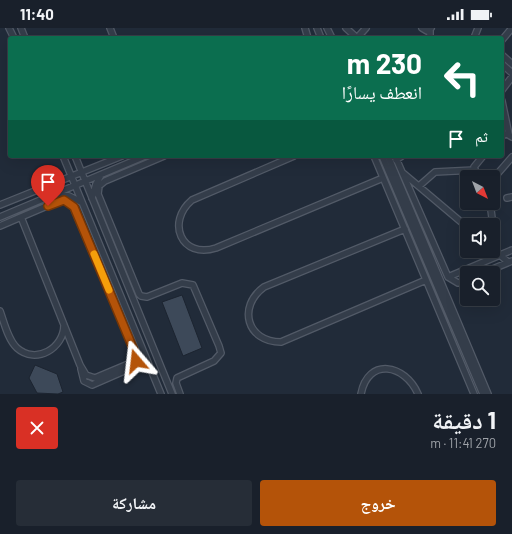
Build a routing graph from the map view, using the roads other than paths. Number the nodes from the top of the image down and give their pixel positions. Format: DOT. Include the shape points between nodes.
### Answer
graph roads {
  1 [pos="346,28"];
  2 [pos="366,28"];
  3 [pos="422,28"];
  4 [pos="512,28"];
  5 [pos="431,29"];
  6 [pos="355,36"];
  7 [pos="359,36"];
  8 [pos="504,38"];
  9 [pos="504,57"];
  10 [pos="512,64"];
  11 [pos="504,66"];
  12 [pos="512,73"];
  13 [pos="512,77"];
  14 [pos="504,87"];
  15 [pos="504,110"];
  16 [pos="510,136"];
  17 [pos="512,157"];
  18 [pos="64,158"];
  19 [pos="75,158"];
  20 [pos="117,158"];
  21 [pos="141,158"];
  22 [pos="159,158"];
  23 [pos="289,158"];
  24 [pos="376,158"];
  25 [pos="383,158"];
  26 [pos="389,158"];
  27 [pos="396,158"];
  28 [pos="481,158"];
  29 [pos="78,163"];
  30 [pos="68,167"];
  31 [pos="474,170"];
  32 [pos="402,171"];
  33 [pos="460,171"];
  34 [pos="500,171"];
  35 [pos="81,172"];
  36 [pos="101,175"];
  37 [pos="71,177"];
  38 [pos="383,178"];
  39 [pos="85,182"];
  40 [pos="75,186"];
  41 [pos="419,186"];
  42 [pos="55,194"];
  43 [pos="92,198"];
  44 [pos="82,203"];
  45 [pos="2,205"];
  46 [pos="8,213"];
  47 [pos="0,217"];
  48 [pos="21,217"];
  49 [pos="412,221"];
  50 [pos="460,221"];
  51 [pos="0,226"];
  52 [pos="405,229"];
  53 [pos="512,250"];
  54 [pos="500,255"];
  55 [pos="493,258"];
  56 [pos="510,261"];
  57 [pos="499,266"];
  58 [pos="448,277"];
  59 [pos="426,280"];
  60 [pos="460,282"];
  61 [pos="440,294"];
  62 [pos="434,297"];
  63 [pos="0,311"];
  64 [pos="64,321"];
  65 [pos="144,329"];
  66 [pos="135,332"];
  67 [pos="146,359"];
  68 [pos="136,361"];
  69 [pos="80,365"];
  70 [pos="176,380"];
  71 [pos="168,384"];
  72 [pos="161,394"];
  73 [pos="172,394"];
  74 [pos="180,394"];
  75 [pos="361,394"];
  76 [pos="418,394"];
  77 [pos="474,394"];
  78 [pos="482,394"];
  79 [pos="488,394"];
  1 -- 6 [label="street"];
  2 -- 7 [label="street"];
  3 -- 5 [label="street" via="426,31"];
  4 -- 8 [label="street"];
  9 -- 10 [label="street"];
  11 -- 12 [label="street"];
  13 -- 14 [label="street"];
  15 -- 16 [label="street"];
  17 -- 34 [label="street"];
  18 -- 30 [label="street"];
  19 -- 29 [label="street"];
  20 -- 35 [label="street"];
  21 -- 36 [label="street"];
  22 -- 70 [label="street" via="105,181 99,186 98,194 141,296 147,297 182,283 189,283 196,288 221,350 219,357 214,361"];
  23 -- 38 [label="street" via="192,200 183,210 178,224 186,243 198,250 216,248"];
  24 -- 38 [label="street"];
  25 -- 49 [label="street"];
  26 -- 49 [label="street"];
  27 -- 32 [label="street"];
  28 -- 31 [label="street" via="474,166"];
  29 -- 30 [label="street"];
  29 -- 35 [label="street"];
  30 -- 37 [label="street"];
  32 -- 41 [label="street"];
  32 -- 58 [label="street"];
  33 -- 41 [label="street" via="435,172"];
  35 -- 37 [label="street"];
  35 -- 39 [label="street"];
  36 -- 39 [label="street"];
  36 -- 43 [label="street"];
  37 -- 40 [label="street"];
  37 -- 45 [label="street"];
  38 -- 52 [label="street"];
  39 -- 40 [label="street"];
  39 -- 43 [label="street"];
  40 -- 42 [label="street"];
  40 -- 44 [label="street"];
  41 -- 50 [label="street"];
  42 -- 44 [label="street" via="70,196"];
  42 -- 46 [label="street"];
  43 -- 65 [label="street"];
  44 -- 66 [label="street"];
  45 -- 46 [label="street"];
  46 -- 47 [label="street"];
  48 -- 51 [label="street"];
  48 -- 64 [label="street"];
  48 -- 68 [label="street" via="61,200 72,204 135,353"];
  49 -- 61 [label="street"];
  49 -- 79 [label="street"];
  52 -- 59 [label="street"];
  52 -- 59 [label="street" via="264,288 254,297 248,309 251,327 264,339 281,342"];
  53 -- 54 [label="street"];
  54 -- 56 [label="street"];
  55 -- 58 [label="street"];
  56 -- 57 [label="street"];
  58 -- 60 [label="street"];
  59 -- 62 [label="street"];
  61 -- 62 [label="street"];
  61 -- 78 [label="street"];
  62 -- 77 [label="street"];
  63 -- 64 [label="street" via="15,346 30,354 42,354 53,349 63,333"];
  64 -- 69 [label="street"];
  65 -- 66 [label="street"];
  65 -- 71 [label="street"];
  66 -- 67 [label="street"];
  67 -- 68 [label="street"];
  67 -- 69 [label="street" via="92,385 84,381"];
  67 -- 72 [label="street"];
  68 -- 69 [label="street" via="95,378 87,376"];
  70 -- 71 [label="street"];
  70 -- 74 [label="street"];
  71 -- 73 [label="street"];
  75 -- 76 [label="street" via="368,378 385,369 395,370 408,377"];
}
